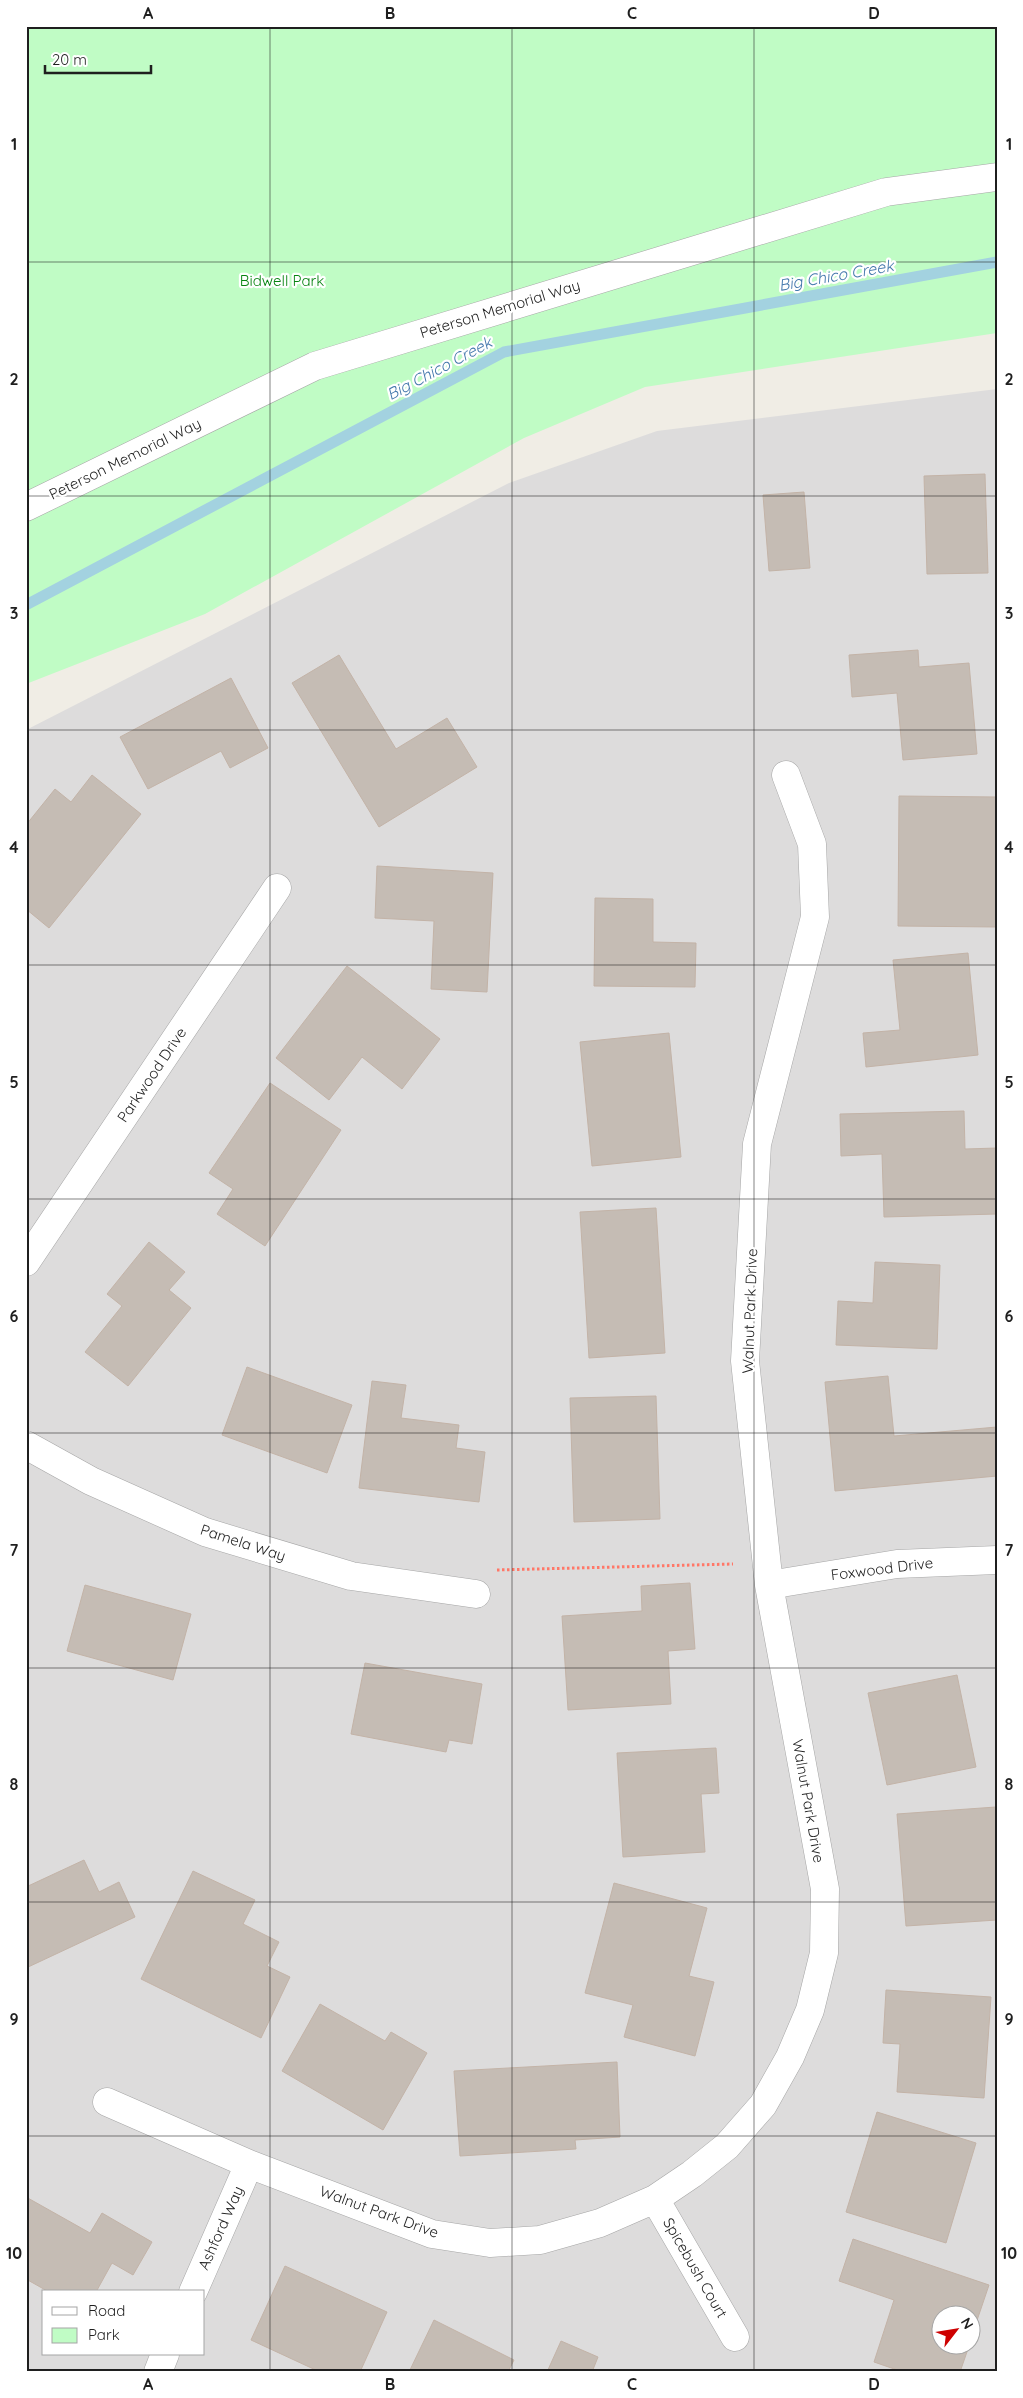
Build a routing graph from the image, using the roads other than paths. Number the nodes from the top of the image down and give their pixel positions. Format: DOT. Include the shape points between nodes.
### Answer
graph roads {
  1 [pos="997,176"];
  2 [pos="26,507"];
  3 [pos="786,774"];
  4 [pos="277,888"];
  5 [pos="26,1262"];
  6 [pos="26,1445"];
  7 [pos="997,1560"];
  8 [pos="768,1574"];
  9 [pos="476,1594"];
  10 [pos="107,2102"];
  11 [pos="249,2164"];
  12 [pos="655,2199"];
  13 [pos="194,2290"];
  14 [pos="735,2337"];
  15 [pos="164,2356"];
  16 [pos="158,2372"];
  1 -- 2 [label="street, Peterson Memorial Way" via="886,192 315,366"];
  3 -- 8 [label="street, Walnut Park Drive" via="812,844 815,917 757,1144 745,1361"];
  4 -- 5 [label="street, Parkwood Drive"];
  6 -- 9 [label="street, Pamela Way" via="92,1481 205,1532 351,1576"];
  7 -- 8 [label="street, Foxwood Drive"];
  8 -- 12 [label="street, Walnut Park Drive" via="824,1889 824,1953 810,2010 790,2058 763,2105 727,2146"];
  10 -- 11 [label="street, Walnut Park Drive"];
  11 -- 12 [label="street, Walnut Park Drive" via="432,2234 490,2243 540,2240 600,2224"];
  11 -- 13 [label="street, Ashford Way"];
  12 -- 14 [label="street, Spicebush Court"];
  15 -- 16 [label="street"];
}
